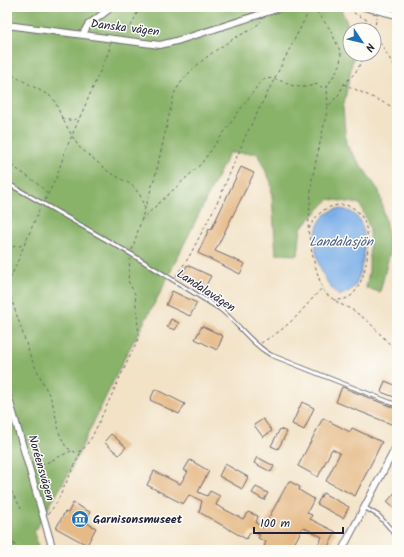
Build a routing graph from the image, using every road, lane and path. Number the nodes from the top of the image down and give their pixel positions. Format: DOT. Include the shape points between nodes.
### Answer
graph roads {
  1 [pos="112,7"];
  2 [pos="140,7"];
  3 [pos="283,7"];
  4 [pos="311,7"];
  5 [pos="313,7"];
  6 [pos="343,7"];
  7 [pos="364,7"];
  8 [pos="379,11"];
  9 [pos="267,12"];
  10 [pos="397,15"];
  11 [pos="368,22"];
  12 [pos="376,22"];
  13 [pos="7,25"];
  14 [pos="83,34"];
  15 [pos="111,39"];
  16 [pos="382,45"];
  17 [pos="361,62"];
  18 [pos="7,72"];
  19 [pos="397,72"];
  20 [pos="274,78"];
  21 [pos="344,84"];
  22 [pos="327,87"];
  23 [pos="328,107"];
  24 [pos="397,109"];
  25 [pos="80,116"];
  26 [pos="62,118"];
  27 [pos="72,137"];
  28 [pos="7,162"];
  29 [pos="7,183"];
  30 [pos="48,194"];
  31 [pos="43,204"];
  32 [pos="144,207"];
  33 [pos="141,221"];
  34 [pos="308,230"];
  35 [pos="26,242"];
  36 [pos="7,247"];
  37 [pos="131,254"];
  38 [pos="173,280"];
  39 [pos="7,286"];
  40 [pos="322,288"];
  41 [pos="8,291"];
  42 [pos="333,300"];
  43 [pos="257,345"];
  44 [pos="397,352"];
  45 [pos="7,392"];
  46 [pos="397,405"];
  47 [pos="397,445"];
  48 [pos="71,450"];
  49 [pos="82,451"];
  50 [pos="7,466"];
  51 [pos="30,471"];
  52 [pos="7,487"];
  53 [pos="364,507"];
  54 [pos="21,508"];
  55 [pos="44,519"];
  56 [pos="7,533"];
  57 [pos="397,536"];
  58 [pos="18,550"];
  59 [pos="53,550"];
  60 [pos="342,550"];
  1 -- 14 [label="street" via="88,25"];
  2 -- 15 [label="path" via="131,26"];
  3 -- 9 [label="street, Danska vägen"];
  4 -- 20 [label="path"];
  5 -- 22 [label="path" via="330,29 341,54 340,66"];
  6 -- 11 [label="path"];
  7 -- 8 [label="street"];
  8 -- 10 [label="street"];
  8 -- 12 [label="path"];
  9 -- 15 [label="street, Danska vägen" via="160,45"];
  9 -- 32 [label="path" via="260,23 230,40 180,82 174,94 156,173"];
  13 -- 14 [label="street, Danska vägen"];
  14 -- 15 [label="street, Danska vägen"];
  15 -- 25 [label="path" via="109,51"];
  16 -- 19 [label="path"];
  17 -- 21 [label="path"];
  18 -- 26 [label="path" via="50,96"];
  20 -- 22 [label="path" via="300,87 318,84"];
  20 -- 33 [label="path" via="261,81 201,164"];
  20 -- 38 [label="path" via="233,162 219,199 189,257"];
  21 -- 23 [label="path"];
  21 -- 24 [label="path"];
  22 -- 23 [label="path"];
  23 -- 34 [label="path" via="312,179"];
  25 -- 26 [label="path" via="76,120"];
  25 -- 27 [label="path"];
  26 -- 27 [label="path"];
  27 -- 30 [label="path"];
  27 -- 32 [label="path" via="92,160 132,185 140,195"];
  28 -- 30 [label="path" via="41,185"];
  29 -- 31 [label="lane, Landalavägen"];
  30 -- 31 [label="path"];
  31 -- 35 [label="path"];
  31 -- 37 [label="lane, Landalavägen"];
  32 -- 33 [label="path"];
  33 -- 37 [label="path"];
  34 -- 40 [label="path"];
  34 -- 42 [label="path" via="321,211 327,207 342,205 359,211 368,228 367,253 360,280 353,294 341,300"];
  35 -- 36 [label="path" via="20,246"];
  35 -- 41 [label="path" via="10,279"];
  37 -- 38 [label="lane, Landalavägen"];
  37 -- 49 [label="path" via="128,281 135,294 139,337 92,437"];
  38 -- 43 [label="lane, Landalavägen" via="233,319"];
  39 -- 41 [label="path"];
  40 -- 42 [label="path"];
  40 -- 43 [label="path" via="280,331"];
  41 -- 48 [label="path" via="31,358 52,402 60,435 66,447"];
  42 -- 44 [label="path" via="368,321"];
  43 -- 46 [label="lane, Landalavägen" via="271,355"];
  45 -- 51 [label="street, Noréensvägen"];
  47 -- 53 [label="street"];
  48 -- 49 [label="path"];
  48 -- 51 [label="path"];
  49 -- 55 [label="path" via="56,504"];
  50 -- 52 [label="path"];
  51 -- 55 [label="street, Noréensvägen"];
  52 -- 54 [label="path"];
  53 -- 57 [label="lane" via="379,516"];
  53 -- 60 [label="street"];
  55 -- 59 [label="street, Noréensvägen"];
  56 -- 58 [label="path"];
}
